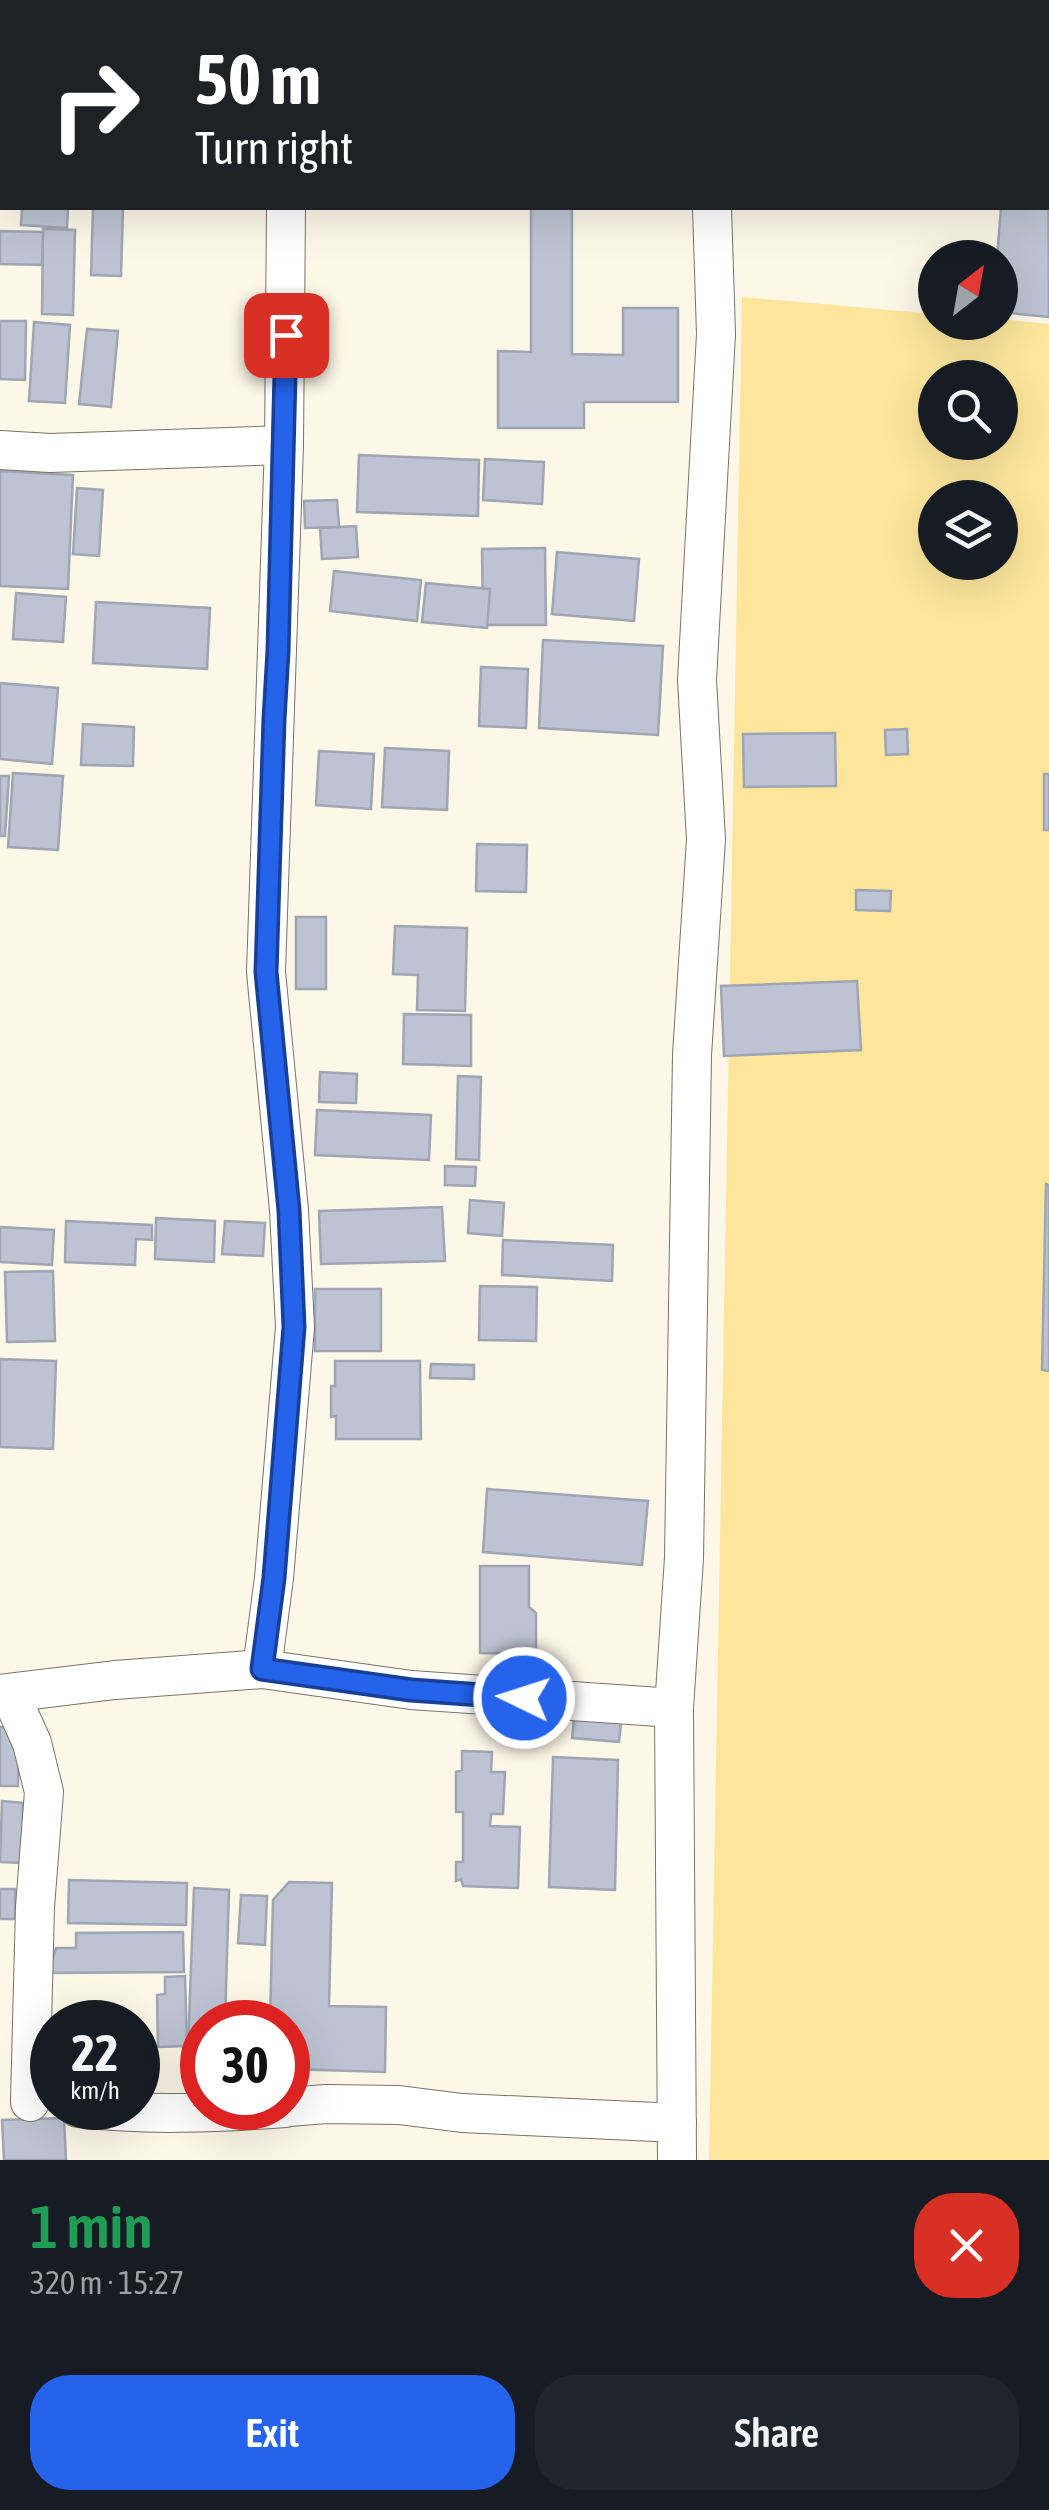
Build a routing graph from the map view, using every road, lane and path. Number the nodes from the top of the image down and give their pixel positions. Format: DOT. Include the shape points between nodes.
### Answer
graph roads {
  1 [pos="286,210"];
  2 [pos="712,210"];
  3 [pos="284,445"];
  4 [pos="0,450"];
  5 [pos="262,1669"];
  6 [pos="5,1694"];
  7 [pos="674,1708"];
  8 [pos="28,2102"];
  9 [pos="310,2105"];
  10 [pos="677,2142"];
  1 -- 3 [label="street"];
  2 -- 7 [label="street" via="716,334 698,680 706,839 692,1055 684,1558"];
  3 -- 4 [label="street"];
  3 -- 5 [label="street" via="266,972 294,1327"];
  5 -- 6 [label="street"];
  5 -- 7 [label="street" via="411,1690"];
  6 -- 8 [label="street" via="32,1742 44,1792"];
  7 -- 10 [label="street"];
  9 -- 10 [label="street" via="399,2105"];
}
